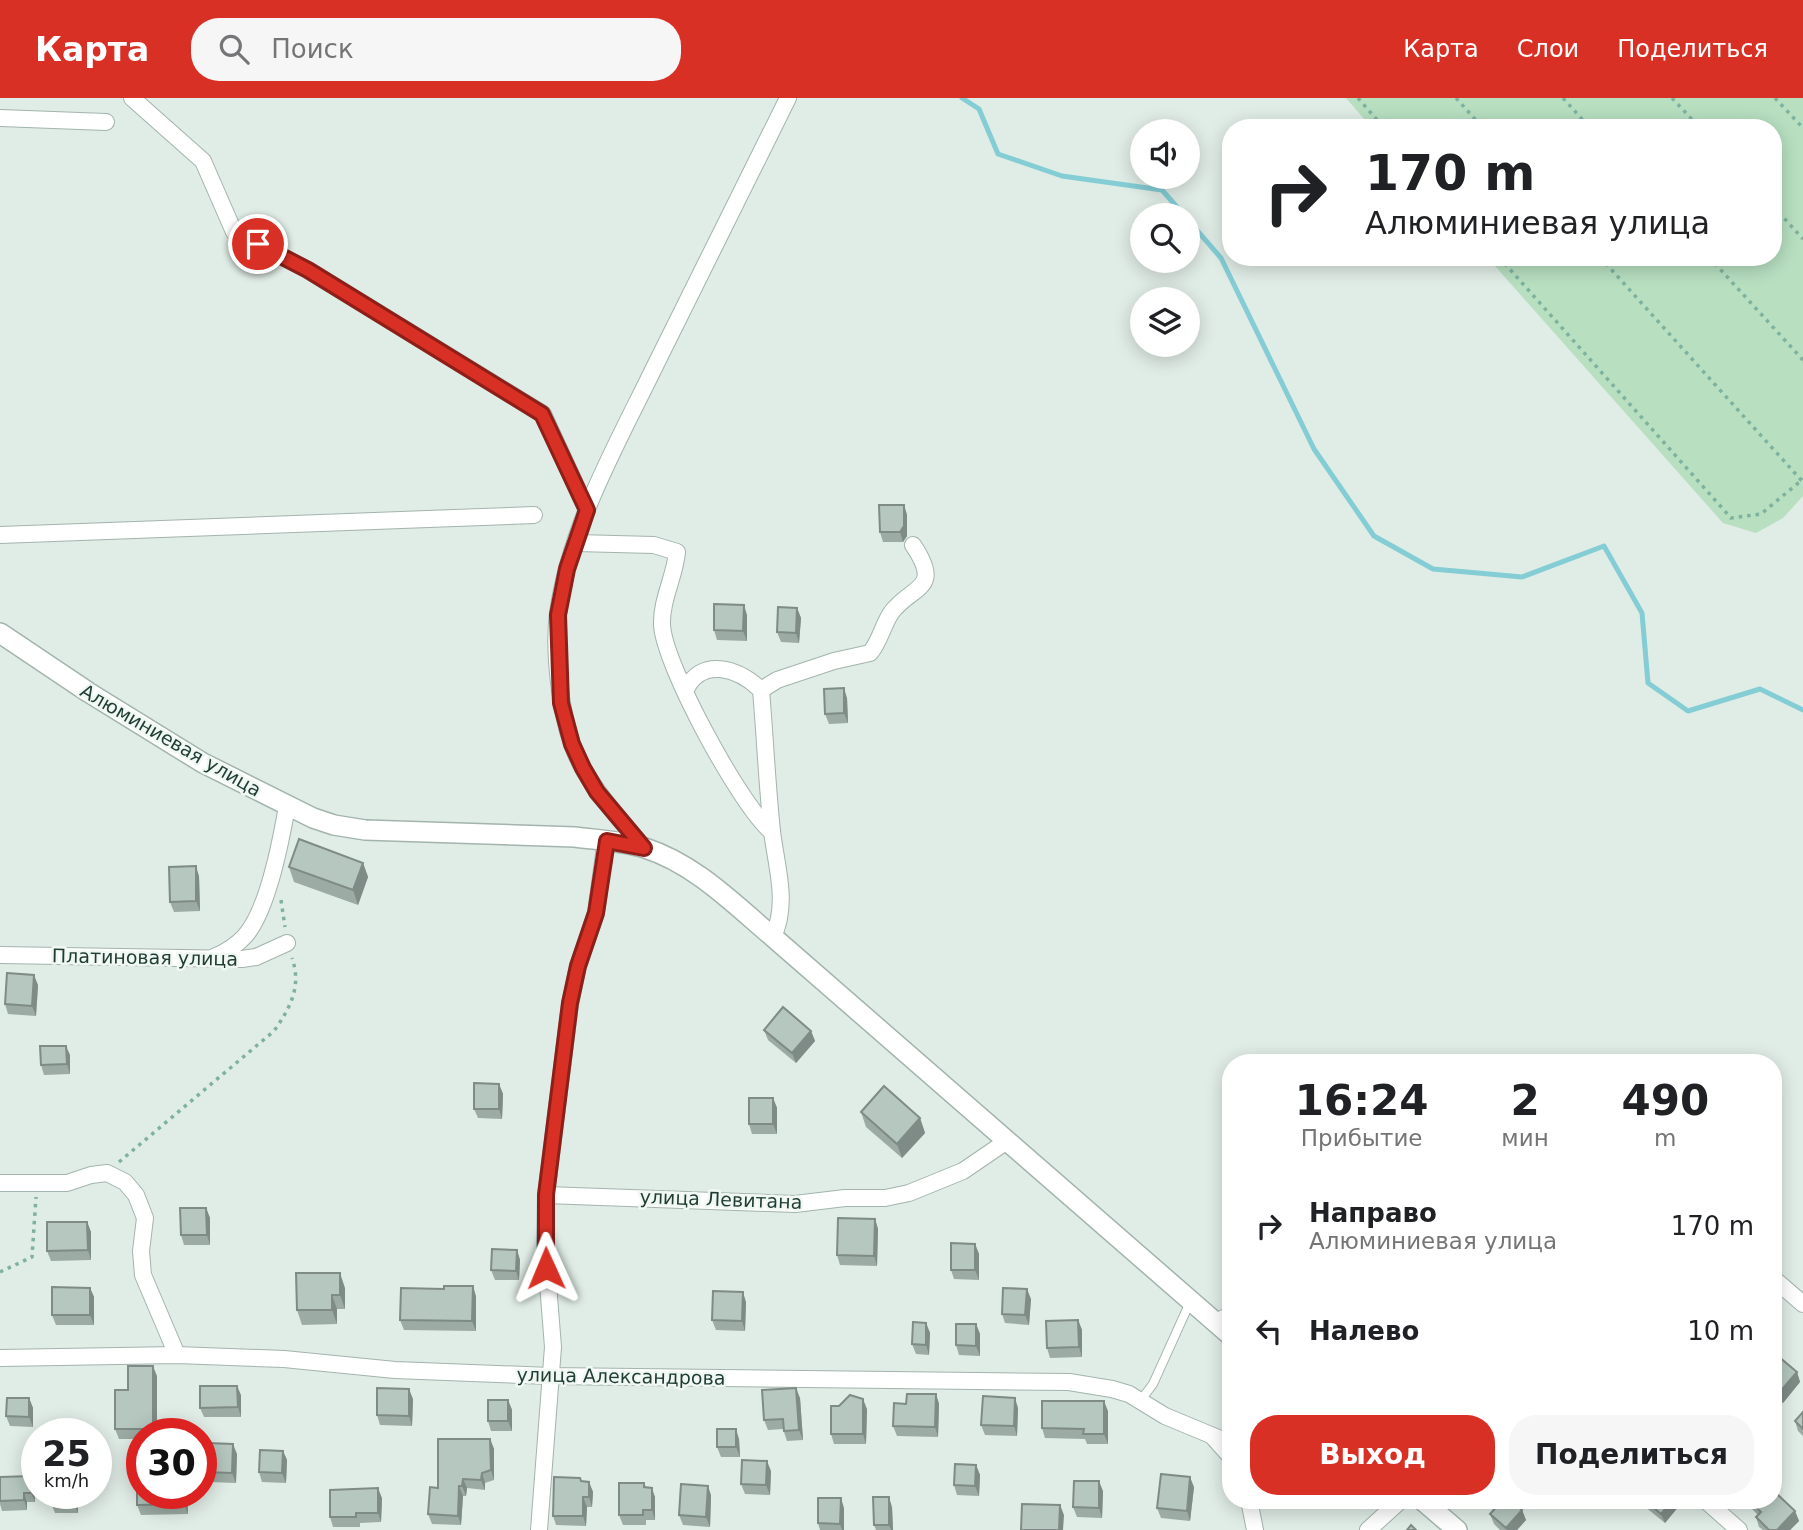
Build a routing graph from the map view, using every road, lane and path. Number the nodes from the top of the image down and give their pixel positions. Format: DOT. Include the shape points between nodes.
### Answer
graph roads {
  1 [pos="131,98"];
  2 [pos="788,98"];
  3 [pos="1358,98"];
  4 [pos="1456,98"];
  5 [pos="1563,98"];
  6 [pos="1672,98"];
  7 [pos="1775,98"];
  8 [pos="0,118"];
  9 [pos="1376,119"];
  10 [pos="1475,119"];
  11 [pos="1582,119"];
  12 [pos="1692,119"];
  13 [pos="106,122"];
  14 [pos="1803,128"];
  15 [pos="1782,216"];
  16 [pos="1803,239"];
  17 [pos="1507,266"];
  18 [pos="1608,266"];
  19 [pos="1717,266"];
  20 [pos="1803,360"];
  21 [pos="1803,480"];
  22 [pos="587,510"];
  23 [pos="534,515"];
  24 [pos="0,535"];
  25 [pos="576,543"];
  26 [pos="913,545"];
  27 [pos="0,634"];
  28 [pos="761,690"];
  29 [pos="685,691"];
  30 [pos="287,806"];
  31 [pos="772,832"];
  32 [pos="607,841"];
  33 [pos="644,848"];
  34 [pos="281,895"];
  35 [pos="773,937"];
  36 [pos="287,943"];
  37 [pos="0,955"];
  38 [pos="211,958"];
  39 [pos="1007,1141"];
  40 [pos="107,1173"];
  41 [pos="0,1183"];
  42 [pos="37,1184"];
  43 [pos="546,1195"];
  44 [pos="0,1272"];
  45 [pos="1782,1286"];
  46 [pos="1191,1300"];
  47 [pos="1803,1304"];
  48 [pos="1222,1321"];
  49 [pos="177,1355"];
  50 [pos="0,1358"];
  51 [pos="550,1376"];
  52 [pos="1141,1400"];
  53 [pos="1212,1436"];
  54 [pos="1222,1440"];
  55 [pos="1222,1448"];
  56 [pos="1253,1509"];
  57 [pos="1391,1509"];
  58 [pos="1432,1509"];
  59 [pos="1714,1509"];
  60 [pos="539,1530"];
  61 [pos="1255,1530"];
  62 [pos="1367,1530"];
  63 [pos="1457,1530"];
  64 [pos="1739,1530"];
  1 -- 22 [label="street" via="203,161 234,232 308,270 542,414"];
  2 -- 22 [label="street"];
  3 -- 9 [label="path"];
  4 -- 10 [label="path"];
  5 -- 11 [label="path"];
  6 -- 12 [label="path"];
  7 -- 14 [label="path"];
  8 -- 13 [label="street"];
  15 -- 16 [label="path"];
  17 -- 21 [label="path" via="1731,518 1761,514"];
  18 -- 21 [label="path"];
  19 -- 20 [label="path"];
  22 -- 25 [label="street"];
  23 -- 24 [label="street"];
  25 -- 29 [label="street" via="654,545 677,552 662,628"];
  25 -- 33 [label="street" via="558,615 561,703 583,768"];
  26 -- 28 [label="street" via="926,576 894,609 870,653 811,668"];
  27 -- 30 [label="street, Алюминиевая улица" via="203,763"];
  28 -- 29 [label="street" via="730,670 712,669 697,673"];
  28 -- 31 [label="street"];
  29 -- 31 [label="street" via="742,796"];
  30 -- 32 [label="street, Алюминиевая улица" via="334,825 365,830"];
  30 -- 38 [label="street" via="262,904 247,934 230,950"];
  31 -- 35 [label="street" via="781,897"];
  32 -- 33 [label="street, Алюминиевая улица"];
  32 -- 43 [label="street" via="596,913 570,1003"];
  33 -- 35 [label="street" via="687,868"];
  34 -- 36 [label="path"];
  35 -- 39 [label="street"];
  36 -- 38 [label="street, Платиновая улица" via="256,957"];
  36 -- 40 [label="path" via="297,989 274,1031"];
  37 -- 38 [label="street, Платиновая улица"];
  39 -- 43 [label="street, улица Левитана" via="963,1171 885,1198 794,1203"];
  39 -- 46 [label="street"];
  40 -- 42 [label="street" via="67,1183"];
  40 -- 49 [label="street" via="125,1182 136,1195 145,1218 143,1275"];
  41 -- 42 [label="street"];
  42 -- 44 [label="path" via="32,1257"];
  43 -- 51 [label="street" via="547,1291 553,1329"];
  45 -- 47 [label="street"];
  46 -- 48 [label="street"];
  46 -- 52 [label="lane" via="1153,1384"];
  49 -- 50 [label="street, улица Александрова"];
  49 -- 51 [label="street, улица Александрова"];
  51 -- 52 [label="street, улица Александрова" via="1069,1382 1112,1389"];
  51 -- 60 [label="street"];
  52 -- 53 [label="street, улица Александрова"];
  53 -- 54 [label="street, улица Александрова"];
  53 -- 55 [label="street"];
  56 -- 61 [label="street"];
  57 -- 62 [label="street"];
  58 -- 63 [label="street"];
  59 -- 64 [label="street"];
}
